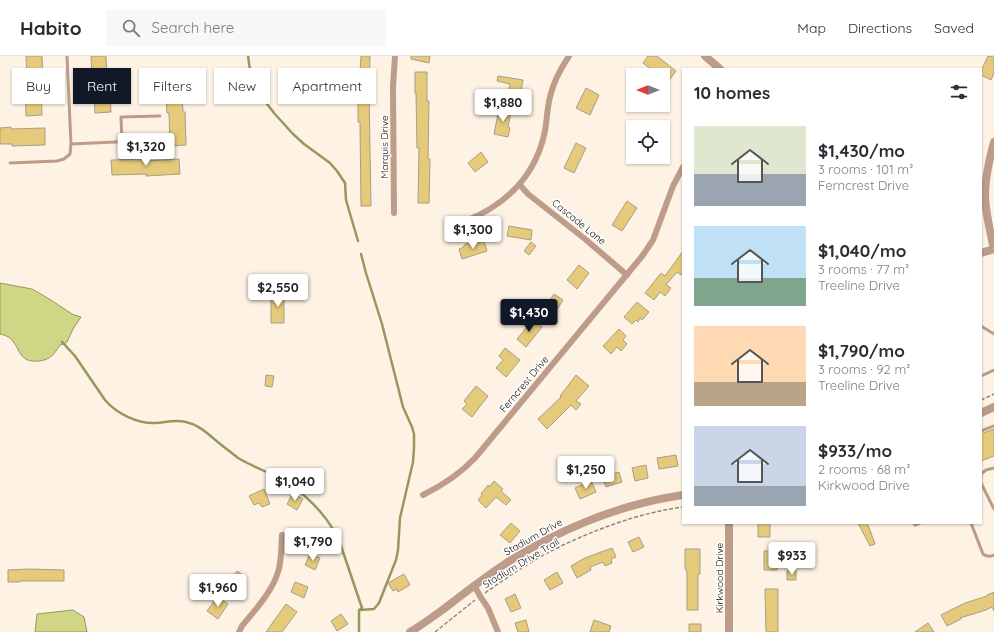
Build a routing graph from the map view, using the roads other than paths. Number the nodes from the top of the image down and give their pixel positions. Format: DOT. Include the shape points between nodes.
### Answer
graph roads {
  1 [pos="67,56"];
  2 [pos="395,56"];
  3 [pos="569,56"];
  4 [pos="705,56"];
  5 [pos="719,68"];
  6 [pos="160,116"];
  7 [pos="160,140"];
  8 [pos="122,142"];
  9 [pos="994,142"];
  10 [pos="71,144"];
  11 [pos="10,163"];
  12 [pos="682,169"];
  13 [pos="520,185"];
  14 [pos="394,213"];
  15 [pos="466,220"];
  16 [pos="994,249"];
  17 [pos="982,253"];
  18 [pos="627,275"];
  19 [pos="982,327"];
  20 [pos="994,334"];
  21 [pos="994,370"];
  22 [pos="982,376"];
  23 [pos="994,407"];
  24 [pos="982,413"];
  25 [pos="994,426"];
  26 [pos="982,431"];
  27 [pos="994,468"];
  28 [pos="982,473"];
  29 [pos="982,485"];
  30 [pos="423,495"];
  31 [pos="682,495"];
  32 [pos="994,509"];
  33 [pos="729,524"];
  34 [pos="971,524"];
  35 [pos="282,535"];
  36 [pos="994,555"];
  37 [pos="474,585"];
  38 [pos="239,632"];
  39 [pos="410,632"];
  40 [pos="498,632"];
  41 [pos="729,632"];
  1 -- 10 [label="lane"];
  2 -- 14 [label="street, Marquis Drive"];
  3 -- 13 [label="street" via="552,91 538,153"];
  4 -- 5 [label="street"];
  6 -- 8 [label="lane" via="121,117"];
  7 -- 8 [label="lane"];
  8 -- 10 [label="lane"];
  9 -- 16 [label="street" via="985,197"];
  10 -- 11 [label="lane" via="70,154 64,159"];
  12 -- 18 [label="street, Ferncrest Drive" via="667,200 653,240"];
  13 -- 15 [label="street" via="491,208"];
  13 -- 18 [label="street, Cascade Lane"];
  16 -- 17 [label="street"];
  18 -- 30 [label="street, Ferncrest Drive" via="466,468 448,482"];
  19 -- 20 [label="lane"];
  21 -- 22 [label="lane"];
  23 -- 24 [label="street"];
  25 -- 26 [label="lane"];
  27 -- 28 [label="lane"];
  29 -- 32 [label="lane"];
  31 -- 37 [label="street, Stadium Drive" via="653,500 591,519 533,547"];
  33 -- 41 [label="street, Kirkwood Drive"];
  34 -- 36 [label="lane" via="983,554"];
  35 -- 38 [label="street" via="278,574 270,590"];
  37 -- 39 [label="street, Stadium Drive"];
  37 -- 40 [label="street" via="488,608"];
}
